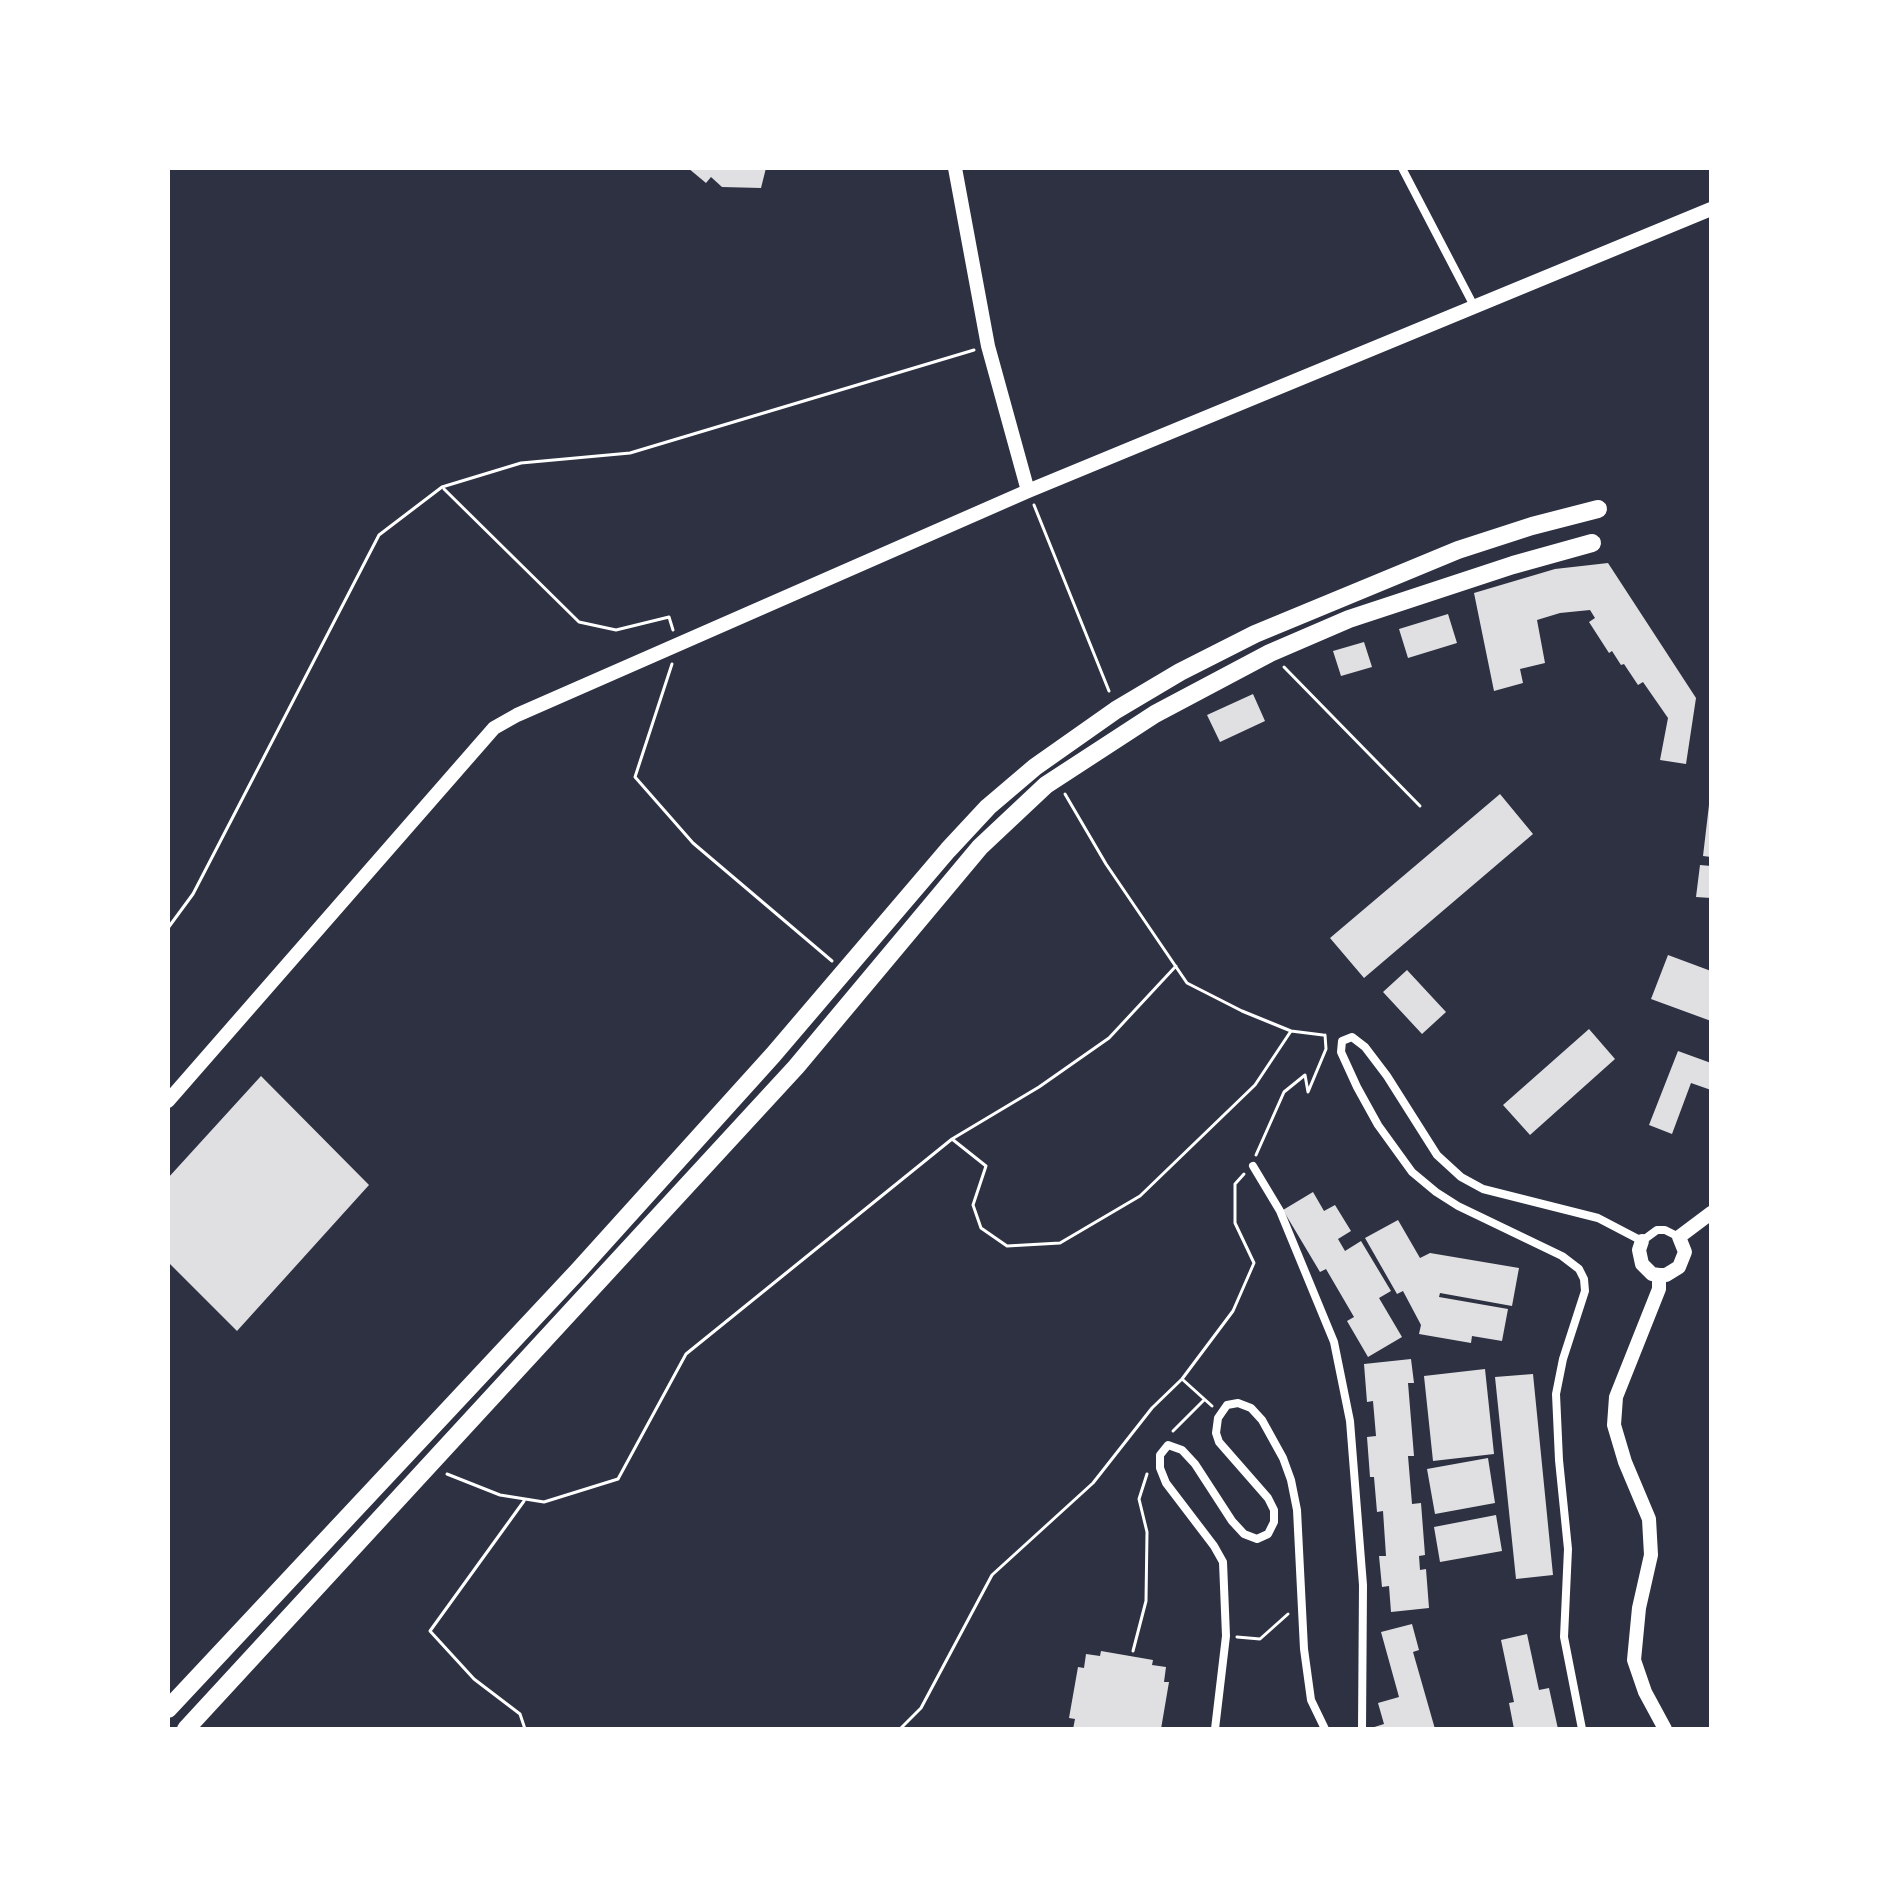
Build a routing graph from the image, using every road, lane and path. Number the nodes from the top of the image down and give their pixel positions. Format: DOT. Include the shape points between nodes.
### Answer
graph roads {
  1 [pos="955,168"];
  2 [pos="1402,168"];
  3 [pos="1711,209"];
  4 [pos="1474,306"];
  5 [pos="988,346"];
  6 [pos="442,487"];
  7 [pos="1028,491"];
  8 [pos="1598,509"];
  9 [pos="1592,543"];
  10 [pos="678,645"];
  11 [pos="1270,653"];
  12 [pos="1116,710"];
  13 [pos="1055,780"];
  14 [pos="1420,806"];
  15 [pos="168,928"];
  16 [pos="1176,966"];
  17 [pos="844,971"];
  18 [pos="1291,1031"];
  19 [pos="1325,1035"];
  20 [pos="1342,1041"];
  21 [pos="168,1101"];
  22 [pos="952,1139"];
  23 [pos="1253,1166"];
  24 [pos="1711,1213"];
  25 [pos="1679,1237"];
  26 [pos="1642,1241"];
  27 [pos="1659,1275"];
  28 [pos="1182,1379"];
  29 [pos="1204,1400"];
  30 [pos="1222,1413"];
  31 [pos="1165,1440"];
  32 [pos="1151,1462"];
  33 [pos="429,1467"];
  34 [pos="525,1499"];
  35 [pos="1301,1605"];
  36 [pos="1226,1636"];
  37 [pos="1133,1651"];
  38 [pos="168,1709"];
  39 [pos="186,1729"];
  40 [pos="525,1729"];
  41 [pos="900,1729"];
  42 [pos="1215,1729"];
  43 [pos="1325,1729"];
  44 [pos="1362,1729"];
  45 [pos="1582,1729"];
  46 [pos="1665,1729"];
  1 -- 5 [label="street"];
  2 -- 4 [label="street"];
  3 -- 4 [label="street"];
  4 -- 7 [label="street"];
  5 -- 6 [label="path" via="630,453 521,463"];
  5 -- 7 [label="street"];
  6 -- 10 [label="path" via="579,622 616,630 669,617"];
  6 -- 15 [label="path" via="379,535 193,894"];
  7 -- 10 [label="street"];
  7 -- 12 [label="path"];
  8 -- 12 [label="main road" via="1458,550 1347,594 1255,634"];
  9 -- 11 [label="main road" via="1349,619"];
  10 -- 17 [label="path" via="635,777 693,843"];
  10 -- 21 [label="street" via="494,728"];
  11 -- 13 [label="main road" via="1155,714"];
  11 -- 14 [label="path"];
  12 -- 17 [label="main road" via="988,807"];
  13 -- 16 [label="path"];
  13 -- 33 [label="main road" via="980,847 787,1078"];
  16 -- 18 [label="path" via="1187,983"];
  16 -- 22 [label="path" via="1109,1038"];
  17 -- 38 [label="main road" via="578,1271"];
  18 -- 19 [label="path"];
  18 -- 22 [label="path" via="1255,1085 1140,1196 1060,1243 1007,1246 981,1228 973,1205 986,1166"];
  19 -- 20 [label="path"];
  19 -- 23 [label="path" via="1326,1049 1308,1092 1305,1075 1284,1092"];
  20 -- 26 [label="street" via="1352,1037 1365,1047 1437,1155 1461,1177 1483,1189 1598,1218"];
  20 -- 45 [label="street" via="1341,1052 1357,1087 1412,1172 1458,1206 1562,1256 1584,1279 1556,1394 1568,1549 1564,1637"];
  22 -- 34 [label="path" via="686,1354 618,1479 544,1502"];
  23 -- 28 [label="path" via="1235,1184 1235,1223 1254,1263 1233,1311"];
  23 -- 44 [label="street" via="1280,1211 1334,1342 1350,1421 1363,1585"];
  24 -- 25 [label="street"];
  25 -- 26 [label="street" via="1657,1230"];
  25 -- 27 [label="street" via="1683,1260 1673,1272"];
  26 -- 27 [label="street" via="1642,1264"];
  27 -- 46 [label="street" via="1659,1289 1616,1397 1614,1425 1649,1519 1651,1555 1634,1660"];
  28 -- 29 [label="path"];
  28 -- 41 [label="path" via="1093,1483 992,1575 921,1708"];
  29 -- 30 [label="path"];
  29 -- 31 [label="path"];
  30 -- 35 [label="street" via="1227,1405 1238,1403 1251,1408 1283,1458 1297,1510"];
  30 -- 36 [label="street" via="1219,1442 1274,1510 1268,1534 1257,1539 1244,1534 1182,1450 1168,1445 1160,1455 1160,1468 1223,1562"];
  32 -- 37 [label="path" via="1139,1499 1147,1532 1146,1601"];
  33 -- 34 [label="path" via="500,1495"];
  33 -- 39 [label="main road"];
  34 -- 40 [label="path" via="430,1631 474,1679 520,1714"];
  35 -- 36 [label="path" via="1260,1639"];
  35 -- 43 [label="street" via="1311,1700"];
  36 -- 42 [label="street"];
}
